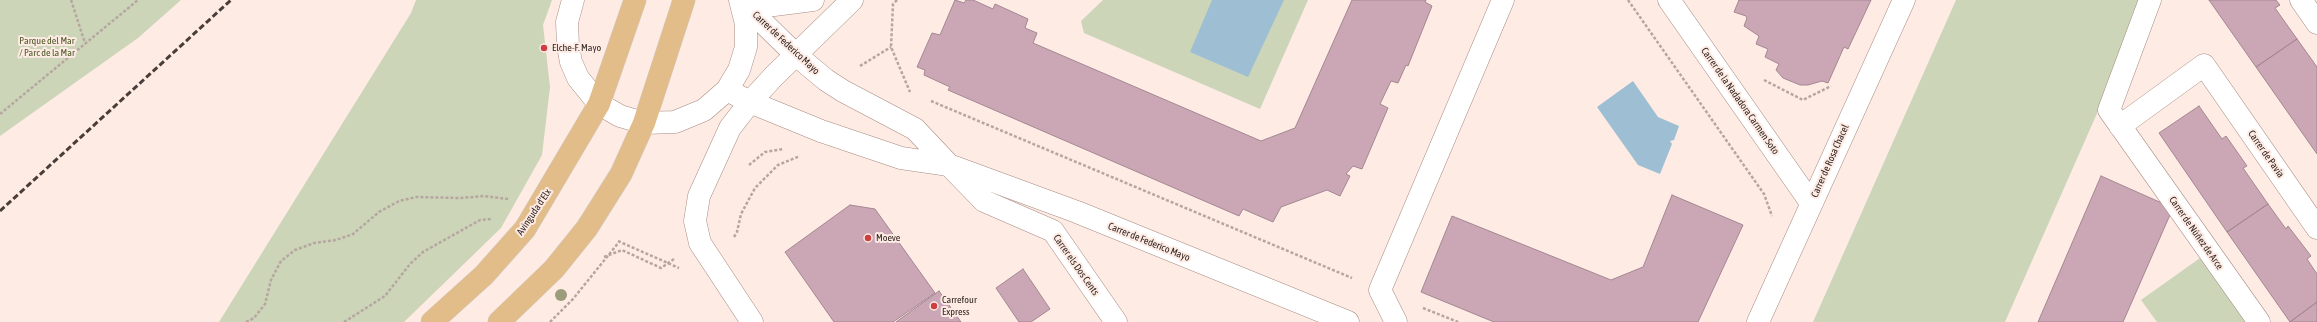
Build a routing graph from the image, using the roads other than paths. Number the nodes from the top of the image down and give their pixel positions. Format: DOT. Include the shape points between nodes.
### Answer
graph roads {
  1 [pos="573,0"];
  2 [pos="635,0"];
  3 [pos="684,0"];
  4 [pos="813,0"];
  5 [pos="852,0"];
  6 [pos="1503,0"];
  7 [pos="1669,0"];
  8 [pos="1904,0"];
  9 [pos="2150,0"];
  10 [pos="2300,0"];
  11 [pos="741,1"];
  12 [pos="2317,23"];
  13 [pos="796,55"];
  14 [pos="727,90"];
  15 [pos="750,102"];
  16 [pos="599,104"];
  17 [pos="644,123"];
  18 [pos="2120,126"];
  19 [pos="730,128"];
  20 [pos="949,165"];
  21 [pos="1811,203"];
  22 [pos="2317,228"];
  23 [pos="432,322"];
  24 [pos="499,322"];
  25 [pos="752,322"];
  26 [pos="1116,322"];
  27 [pos="1348,322"];
  28 [pos="1396,322"];
  29 [pos="1758,322"];
  30 [pos="2259,322"];
  1 -- 16 [label="street" via="568,22 571,62 581,82"];
  2 -- 16 [label="main road, Avinguda d'Elx"];
  3 -- 17 [label="main road"];
  4 -- 11 [label="street" via="774,5"];
  5 -- 13 [label="street"];
  6 -- 28 [label="street" via="1380,290"];
  7 -- 21 [label="street, Carrer de la Nadadora Carmen Soto"];
  8 -- 21 [label="street, Carrer de Rosa Chacel"];
  9 -- 18 [label="street, Carrer de Núñez de Arce" via="2109,110"];
  10 -- 12 [label="street"];
  11 -- 13 [label="street, Carrer de Federico Mayo"];
  11 -- 14 [label="street" via="746,24 746,47 739,70"];
  13 -- 15 [label="street"];
  13 -- 20 [label="street, Carrer de Federico Mayo" via="843,92 915,129"];
  14 -- 15 [label="street, Carrer de Federico Mayo"];
  14 -- 17 [label="street" via="704,110 675,122"];
  14 -- 19 [label="street"];
  15 -- 19 [label="street"];
  15 -- 20 [label="street, Carrer de Federico Mayo" via="821,131 901,158"];
  16 -- 17 [label="street" via="620,116"];
  16 -- 23 [label="main road, Avinguda d'Elx" via="525,229 484,275"];
  17 -- 24 [label="main road" via="621,174 587,228 554,269"];
  18 -- 22 [label="street, Carrer de Pavía" via="2204,65"];
  18 -- 30 [label="street, Carrer de Núñez de Arce"];
  19 -- 25 [label="street" via="698,196 695,220 700,243"];
  20 -- 26 [label="street, Carrer els Dos Cents" via="984,201 1052,231"];
  20 -- 27 [label="street, Carrer de Federico Mayo" via="1077,212"];
  21 -- 29 [label="street, Carrer de Rosa Chacel"];
}
